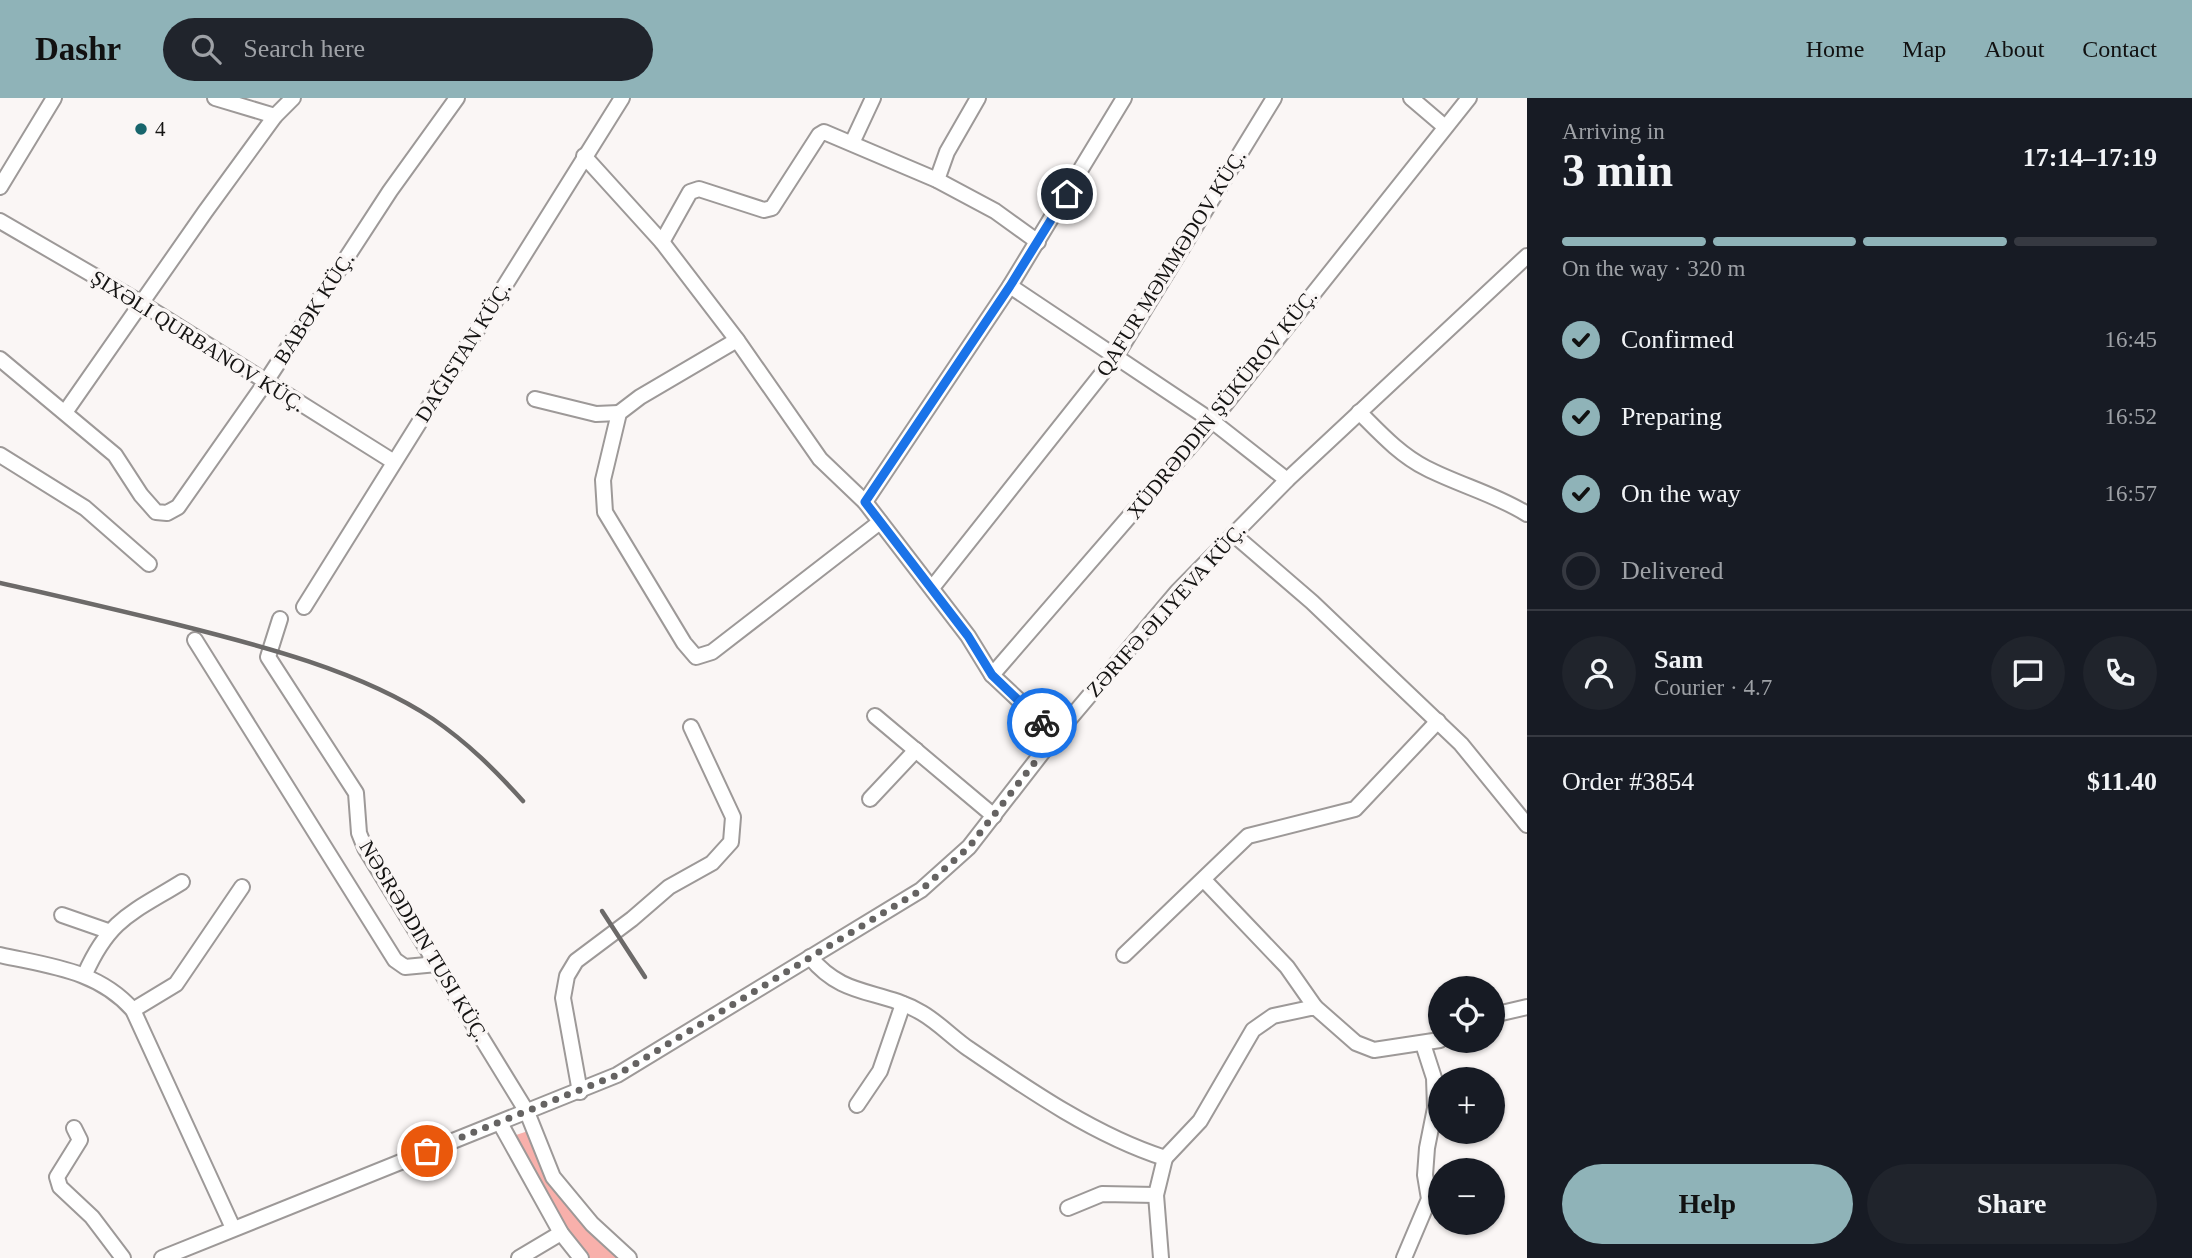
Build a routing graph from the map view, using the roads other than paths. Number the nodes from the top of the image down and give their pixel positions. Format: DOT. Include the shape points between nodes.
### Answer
graph roads {
  1 [pos="54,98"];
  2 [pos="215,98"];
  3 [pos="293,98"];
  4 [pos="457,98"];
  5 [pos="873,98"];
  6 [pos="978,98"];
  7 [pos="1124,98"];
  8 [pos="1274,98"];
  9 [pos="1411,98"];
  10 [pos="1469,98"];
  11 [pos="620,99"];
  12 [pos="275,117"];
  13 [pos="1445,127"];
  14 [pos="852,143"];
  15 [pos="584,156"];
  16 [pos="937,180"];
  17 [pos="0,187"];
  18 [pos="0,221"];
  19 [pos="662,242"];
  20 [pos="1038,242"];
  21 [pos="1527,257"];
  22 [pos="1010,286"];
  23 [pos="141,303"];
  24 [pos="737,340"];
  25 [pos="1116,356"];
  26 [pos="0,359"];
  27 [pos="265,383"];
  28 [pos="535,400"];
  29 [pos="65,411"];
  30 [pos="1359,412"];
  31 [pos="619,413"];
  32 [pos="1212,421"];
  33 [pos="0,455"];
  34 [pos="394,462"];
  35 [pos="1287,480"];
  36 [pos="865,502"];
  37 [pos="1527,513"];
  38 [pos="880,522"];
  39 [pos="1233,534"];
  40 [pos="149,564"];
  41 [pos="932,588"];
  42 [pos="304,607"];
  43 [pos="280,619"];
  44 [pos="195,640"];
  45 [pos="992,675"];
  46 [pos="875,716"];
  47 [pos="1438,722"];
  48 [pos="691,727"];
  49 [pos="1056,735"];
  50 [pos="916,750"];
  51 [pos="870,799"];
  52 [pos="994,816"];
  53 [pos="1527,825"];
  54 [pos="1204,880"];
  55 [pos="182,882"];
  56 [pos="242,887"];
  57 [pos="62,915"];
  58 [pos="108,931"];
  59 [pos="0,955"];
  60 [pos="1124,956"];
  61 [pos="810,957"];
  62 [pos="437,964"];
  63 [pos="85,974"];
  64 [pos="904,1004"];
  65 [pos="1315,1007"];
  66 [pos="1527,1007"];
  67 [pos="133,1010"];
  68 [pos="1505,1012"];
  69 [pos="1428,1043"];
  70 [pos="1423,1044"];
  71 [pos="580,1092"];
  72 [pos="857,1105"];
  73 [pos="527,1112"];
  74 [pos="500,1123"];
  75 [pos="74,1128"];
  76 [pos="1166,1158"];
  77 [pos="1156,1195"];
  78 [pos="1068,1208"];
  79 [pos="233,1228"];
  80 [pos="561,1233"];
  81 [pos="123,1258"];
  82 [pos="162,1258"];
  83 [pos="519,1258"];
  84 [pos="581,1258"];
  85 [pos="629,1258"];
  86 [pos="1161,1258"];
  87 [pos="1404,1258"];
  1 -- 17 [label="street"];
  2 -- 12 [label="street"];
  3 -- 12 [label="street"];
  4 -- 27 [label="street, BABƏK KÜÇ." via="390,191"];
  5 -- 14 [label="street"];
  6 -- 16 [label="street" via="947,152"];
  7 -- 20 [label="street"];
  8 -- 25 [label="street, QAFUR MƏMMƏDOV KÜÇ."];
  9 -- 13 [label="street"];
  10 -- 13 [label="street, XÜDRƏDDIN ŞÜKÜROV KÜÇ."];
  11 -- 15 [label="street"];
  12 -- 23 [label="street"];
  13 -- 32 [label="street, XÜDRƏDDIN ŞÜKÜROV KÜÇ."];
  14 -- 16 [label="street"];
  14 -- 19 [label="street" via="830,133 818,135 772,208 764,210 699,188 690,192"];
  15 -- 19 [label="street"];
  15 -- 34 [label="street"];
  16 -- 20 [label="street" via="995,211"];
  18 -- 23 [label="street"];
  19 -- 24 [label="street"];
  20 -- 22 [label="street"];
  21 -- 30 [label="street, ZƏRIFƏ ƏLIYEVA KÜÇ."];
  22 -- 25 [label="street"];
  22 -- 36 [label="street"];
  23 -- 27 [label="street"];
  23 -- 29 [label="street"];
  24 -- 31 [label="street"];
  24 -- 36 [label="street" via="820,459"];
  25 -- 32 [label="street"];
  25 -- 41 [label="street, QAFUR MƏMMƏDOV KÜÇ."];
  26 -- 29 [label="street"];
  27 -- 29 [label="street, BABƏK KÜÇ." via="190,492 167,513 156,512 116,455"];
  27 -- 34 [label="street"];
  28 -- 31 [label="street" via="596,414"];
  30 -- 35 [label="street, ZƏRIFƏ ƏLIYEVA KÜÇ."];
  30 -- 37 [label="street" via="1394,447 1426,468"];
  31 -- 38 [label="street" via="603,480 605,512 696,657 712,652"];
  32 -- 35 [label="street"];
  32 -- 45 [label="street, XÜDRƏDDIN ŞÜKÜROV KÜÇ."];
  33 -- 40 [label="street" via="85,508"];
  34 -- 42 [label="street"];
  35 -- 39 [label="street, ZƏRIFƏ ƏLIYEVA KÜÇ."];
  36 -- 38 [label="street"];
  38 -- 41 [label="street"];
  39 -- 47 [label="street"];
  39 -- 49 [label="street, ZƏRIFƏ ƏLIYEVA KÜÇ." via="1177,592"];
  41 -- 45 [label="street"];
  43 -- 62 [label="street, NƏSRƏDDIN TUSI KÜÇ." via="270,662 356,793 359,833 366,848"];
  44 -- 62 [label="street" via="396,960 405,967"];
  45 -- 49 [label="street"];
  46 -- 50 [label="street"];
  47 -- 53 [label="street"];
  47 -- 54 [label="street" via="1355,808 1248,836"];
  48 -- 71 [label="street" via="733,817 731,842 712,863 669,887 576,961 567,976 563,998"];
  49 -- 52 [label="street, ZƏRIFƏ ƏLIYEVA KÜÇ."];
  50 -- 51 [label="street"];
  50 -- 52 [label="street"];
  52 -- 61 [label="street, ZƏRIFƏ ƏLIYEVA KÜÇ." via="930,883"];
  54 -- 60 [label="street"];
  54 -- 65 [label="street" via="1287,967"];
  55 -- 58 [label="street"];
  56 -- 67 [label="street" via="176,984"];
  57 -- 58 [label="street"];
  58 -- 63 [label="street"];
  59 -- 63 [label="street"];
  61 -- 64 [label="street" via="834,982"];
  61 -- 71 [label="street, ZƏRIFƏ ƏLIYEVA KÜÇ." via="652,1056"];
  62 -- 73 [label="street, NƏSRƏDDIN TUSI KÜÇ."];
  63 -- 67 [label="street" via="111,988"];
  64 -- 72 [label="street" via="880,1071"];
  64 -- 76 [label="street" via="1056,1104 1123,1141"];
  65 -- 70 [label="street" via="1356,1043 1374,1050"];
  65 -- 76 [label="street" via="1273,1016 1253,1030 1200,1121"];
  66 -- 68 [label="street"];
  67 -- 79 [label="street"];
  69 -- 70 [label="street"];
  70 -- 87 [label="street" via="1434,1078 1435,1108 1426,1161 1429,1199"];
  71 -- 73 [label="street, ZƏRIFƏ ƏLIYEVA KÜÇ."];
  73 -- 74 [label="street, ZƏRIFƏ ƏLIYEVA KÜÇ."];
  73 -- 85 [label="street, NƏSRƏDDIN TUSI KÜÇ." via="553,1177 592,1224"];
  74 -- 79 [label="street, ZƏRIFƏ ƏLIYEVA KÜÇ."];
  74 -- 80 [label="street"];
  75 -- 81 [label="street" via="80,1140 57,1177 60,1187 92,1217"];
  76 -- 77 [label="street"];
  77 -- 78 [label="street" via="1102,1194"];
  77 -- 86 [label="street"];
  79 -- 82 [label="street, ZƏRIFƏ ƏLIYEVA KÜÇ."];
  80 -- 83 [label="street"];
  80 -- 84 [label="street"];
}
